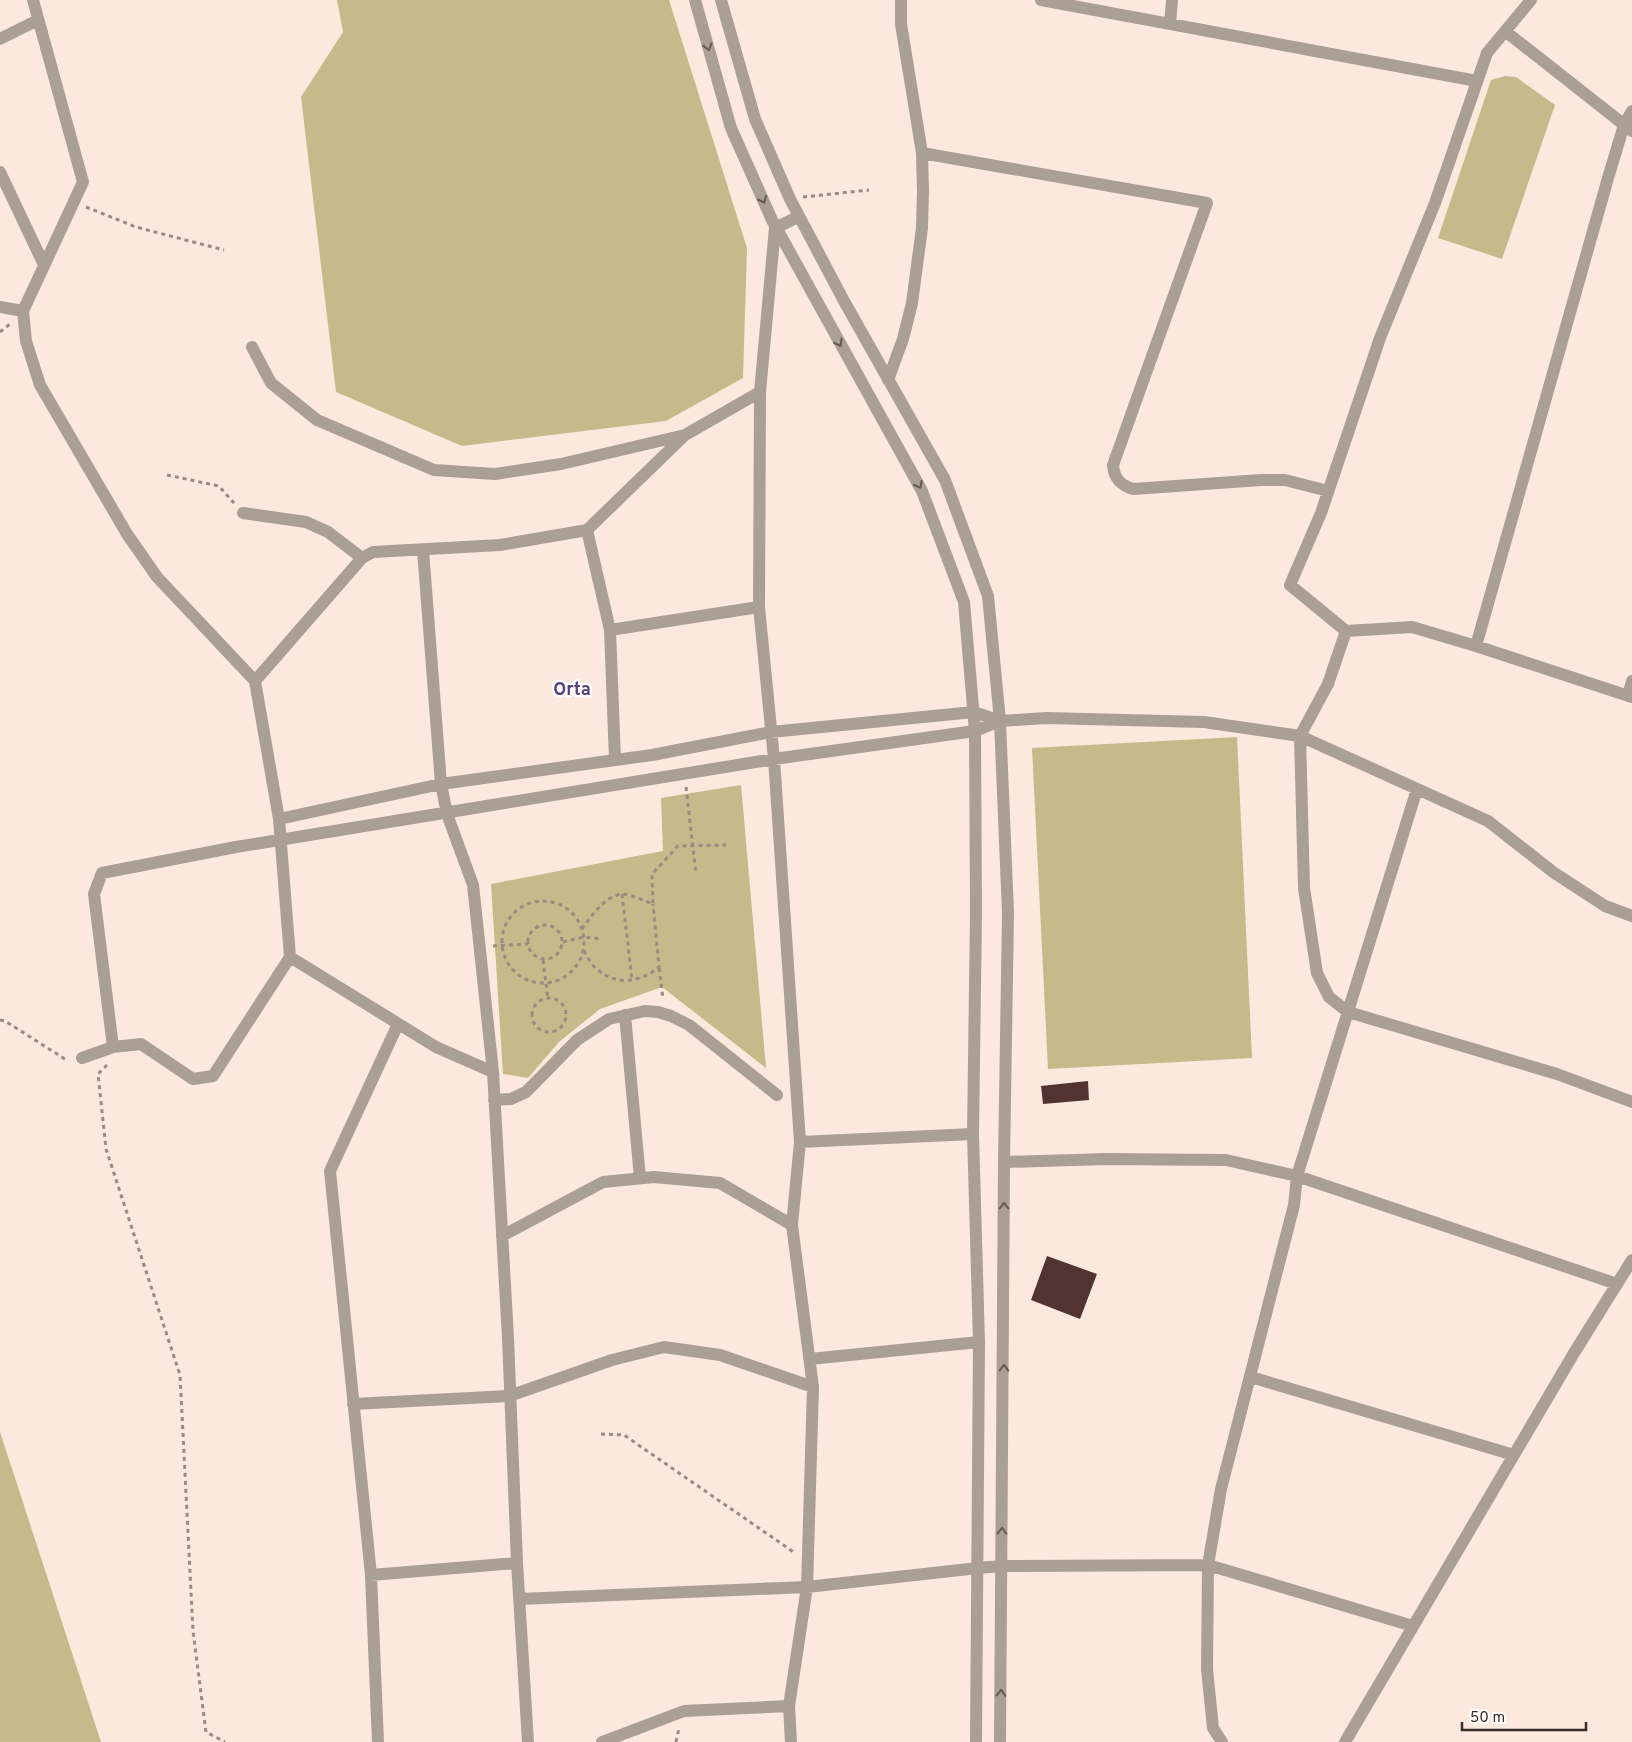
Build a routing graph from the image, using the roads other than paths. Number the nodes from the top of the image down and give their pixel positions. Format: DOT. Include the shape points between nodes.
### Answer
graph roads {
  1 [pos="33,0"];
  2 [pos="695,0"];
  3 [pos="722,0"];
  4 [pos="900,0"];
  5 [pos="1041,0"];
  6 [pos="1172,0"];
  7 [pos="1531,0"];
  8 [pos="38,20"];
  9 [pos="1170,24"];
  10 [pos="1504,32"];
  11 [pos="0,39"];
  12 [pos="1477,81"];
  13 [pos="1632,111"];
  14 [pos="1628,128"];
  15 [pos="922,154"];
  16 [pos="0,172"];
  17 [pos="798,217"];
  18 [pos="775,228"];
  19 [pos="44,265"];
  20 [pos="0,307"];
  21 [pos="23,311"];
  22 [pos="252,347"];
  23 [pos="888,380"];
  24 [pos="760,392"];
  25 [pos="685,435"];
  26 [pos="1328,491"];
  27 [pos="243,513"];
  28 [pos="587,530"];
  29 [pos="423,550"];
  30 [pos="362,558"];
  31 [pos="759,608"];
  32 [pos="610,630"];
  33 [pos="1346,631"];
  34 [pos="1476,646"];
  35 [pos="255,681"];
  36 [pos="1632,682"];
  37 [pos="1630,697"];
  38 [pos="974,712"];
  39 [pos="1000,721"];
  40 [pos="975,731"];
  41 [pos="771,732"];
  42 [pos="1300,736"];
  43 [pos="774,759"];
  44 [pos="614,760"];
  45 [pos="441,784"];
  46 [pos="1416,788"];
  47 [pos="447,814"];
  48 [pos="279,819"];
  49 [pos="279,840"];
  50 [pos="1632,916"];
  51 [pos="290,957"];
  52 [pos="1348,1012"];
  53 [pos="625,1015"];
  54 [pos="398,1024"];
  55 [pos="113,1048"];
  56 [pos="82,1058"];
  57 [pos="493,1072"];
  58 [pos="777,1096"];
  59 [pos="494,1100"];
  60 [pos="1632,1102"];
  61 [pos="973,1134"];
  62 [pos="800,1142"];
  63 [pos="1004,1162"];
  64 [pos="1297,1176"];
  65 [pos="640,1178"];
  66 [pos="792,1224"];
  67 [pos="502,1236"];
  68 [pos="1632,1260"];
  69 [pos="1617,1284"];
  70 [pos="979,1342"];
  71 [pos="810,1359"];
  72 [pos="1251,1377"];
  73 [pos="813,1387"];
  74 [pos="509,1396"];
  75 [pos="353,1404"];
  76 [pos="1514,1455"];
  77 [pos="517,1563"];
  78 [pos="1208,1565"];
  79 [pos="1002,1566"];
  80 [pos="978,1568"];
  81 [pos="371,1575"];
  82 [pos="806,1587"];
  83 [pos="519,1599"];
  84 [pos="1413,1626"];
  85 [pos="789,1706"];
  86 [pos="378,1742"];
  87 [pos="528,1742"];
  88 [pos="602,1742"];
  89 [pos="791,1742"];
  90 [pos="976,1742"];
  91 [pos="1000,1742"];
  92 [pos="1221,1742"];
  93 [pos="1345,1742"];
  1 -- 8 [label="street"];
  2 -- 18 [label="street, one-way" via="731,128"];
  3 -- 17 [label="street" via="755,119"];
  4 -- 15 [label="street"];
  5 -- 9 [label="street"];
  6 -- 9 [label="street"];
  7 -- 10 [label="street"];
  8 -- 11 [label="street"];
  8 -- 19 [label="street" via="83,182"];
  9 -- 12 [label="street"];
  10 -- 12 [label="street" via="1487,53"];
  10 -- 14 [label="street"];
  12 -- 26 [label="street" via="1435,202 1380,338"];
  13 -- 14 [label="street"];
  14 -- 34 [label="street"];
  15 -- 23 [label="street" via="922,228 918,265 903,340"];
  15 -- 26 [label="street" via="1207,202 1113,465 1115,476 1133,489 1285,480"];
  16 -- 19 [label="street"];
  17 -- 18 [label="street"];
  17 -- 23 [label="street"];
  18 -- 24 [label="street"];
  18 -- 38 [label="street, one-way" via="922,491 964,602"];
  19 -- 21 [label="street"];
  20 -- 21 [label="street"];
  21 -- 35 [label="street" via="26,341 40,385 127,534 157,577"];
  22 -- 25 [label="street" via="271,382 317,420 434,470 495,474 561,464"];
  23 -- 39 [label="street" via="945,480 988,596"];
  24 -- 25 [label="street"];
  24 -- 31 [label="street"];
  25 -- 28 [label="street"];
  26 -- 33 [label="street" via="1290,585"];
  27 -- 30 [label="street" via="306,522 328,532"];
  28 -- 29 [label="street" via="500,546"];
  28 -- 32 [label="street"];
  29 -- 30 [label="street" via="373,552"];
  29 -- 45 [label="street"];
  30 -- 35 [label="street"];
  31 -- 32 [label="street"];
  31 -- 41 [label="street"];
  32 -- 44 [label="street"];
  33 -- 34 [label="street" via="1412,627"];
  33 -- 42 [label="street" via="1328,684"];
  34 -- 37 [label="street"];
  35 -- 48 [label="street"];
  36 -- 37 [label="street"];
  38 -- 39 [label="street"];
  38 -- 40 [label="street"];
  38 -- 41 [label="street"];
  39 -- 40 [label="street"];
  39 -- 42 [label="street" via="1046,718 1204,722"];
  39 -- 63 [label="street" via="1008,913"];
  40 -- 43 [label="street"];
  40 -- 61 [label="street"];
  41 -- 43 [label="street"];
  41 -- 44 [label="street"];
  42 -- 46 [label="street"];
  42 -- 52 [label="street" via="1304,888 1317,973 1329,996"];
  43 -- 47 [label="street"];
  43 -- 62 [label="street"];
  44 -- 45 [label="street"];
  45 -- 47 [label="street"];
  45 -- 48 [label="street"];
  46 -- 50 [label="street" via="1488,821 1605,906"];
  46 -- 52 [label="street"];
  47 -- 49 [label="street"];
  47 -- 57 [label="street" via="473,885"];
  48 -- 49 [label="street"];
  49 -- 51 [label="street"];
  49 -- 55 [label="street" via="102,873 94,894"];
  51 -- 54 [label="street"];
  51 -- 55 [label="street" via="213,1076 193,1079 141,1044"];
  52 -- 60 [label="street" via="1557,1074"];
  52 -- 64 [label="street"];
  53 -- 58 [label="street" via="645,1011 681,1020"];
  53 -- 59 [label="street" via="609,1019 577,1040 526,1092 511,1099"];
  53 -- 65 [label="street"];
  54 -- 57 [label="street" via="436,1047"];
  54 -- 75 [label="street" via="330,1171"];
  55 -- 56 [label="street"];
  57 -- 59 [label="street"];
  59 -- 67 [label="street"];
  61 -- 62 [label="street"];
  61 -- 70 [label="street"];
  62 -- 66 [label="street"];
  63 -- 64 [label="street" via="1226,1160"];
  79 -- 63 [label="street, one-way"];
  64 -- 69 [label="street"];
  64 -- 72 [label="street" via="1294,1206"];
  65 -- 66 [label="street" via="720,1183"];
  65 -- 67 [label="street" via="603,1182"];
  66 -- 71 [label="street"];
  67 -- 74 [label="street"];
  68 -- 69 [label="street"];
  69 -- 76 [label="street"];
  70 -- 71 [label="street"];
  70 -- 80 [label="street"];
  71 -- 73 [label="street"];
  72 -- 76 [label="street"];
  72 -- 78 [label="street" via="1221,1489"];
  73 -- 74 [label="street" via="720,1354 664,1347 612,1360"];
  73 -- 82 [label="street"];
  74 -- 75 [label="street"];
  74 -- 77 [label="street"];
  75 -- 81 [label="street"];
  76 -- 84 [label="street"];
  77 -- 81 [label="street"];
  77 -- 83 [label="street"];
  78 -- 79 [label="street"];
  78 -- 84 [label="street"];
  78 -- 92 [label="street" via="1207,1668 1213,1728"];
  79 -- 80 [label="street"];
  91 -- 79 [label="street, one-way"];
  80 -- 82 [label="street"];
  80 -- 90 [label="street"];
  81 -- 86 [label="street"];
  82 -- 83 [label="street"];
  82 -- 85 [label="street"];
  83 -- 87 [label="street"];
  84 -- 93 [label="street"];
  85 -- 88 [label="street" via="684,1711"];
  85 -- 89 [label="street"];
}
